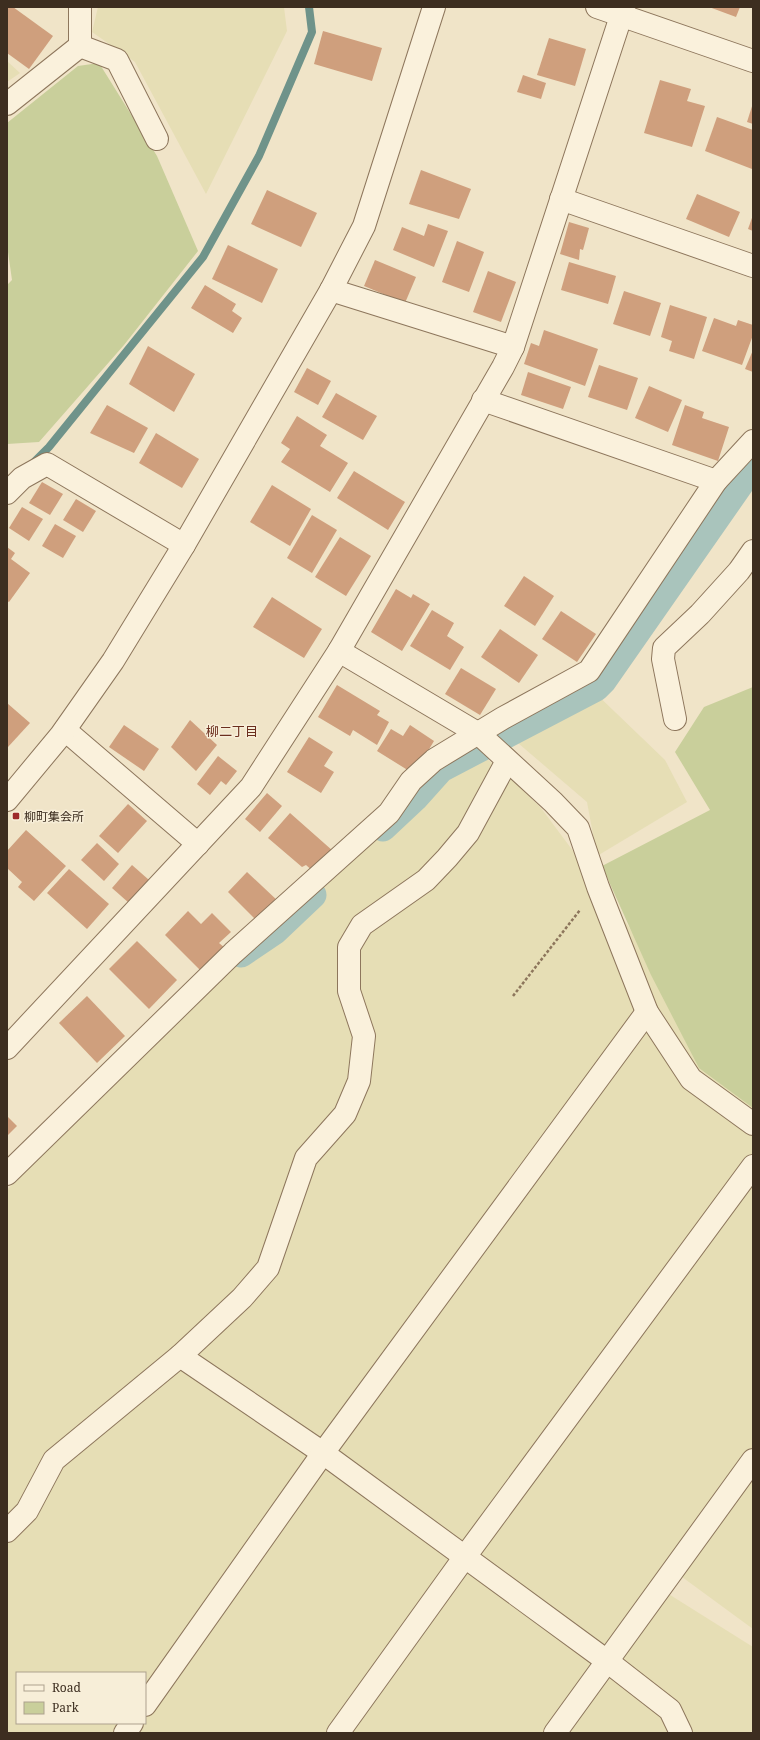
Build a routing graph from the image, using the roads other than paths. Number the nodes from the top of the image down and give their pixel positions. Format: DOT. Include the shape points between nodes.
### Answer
graph roads {
  1 [pos="80,7"];
  2 [pos="434,7"];
  3 [pos="597,7"];
  4 [pos="622,11"];
  5 [pos="80,46"];
  6 [pos="753,61"];
  7 [pos="7,104"];
  8 [pos="157,139"];
  9 [pos="561,199"];
  10 [pos="753,266"];
  11 [pos="331,290"];
  12 [pos="512,347"];
  13 [pos="483,400"];
  14 [pos="753,441"];
  15 [pos="716,482"];
  16 [pos="7,493"];
  17 [pos="184,544"];
  18 [pos="753,551"];
  19 [pos="339,651"];
  20 [pos="675,719"];
  21 [pos="65,730"];
  22 [pos="479,734"];
  23 [pos="507,761"];
  24 [pos="7,800"];
  25 [pos="198,844"];
  26 [pos="647,1012"];
  27 [pos="7,1048"];
  28 [pos="753,1124"];
  29 [pos="753,1166"];
  30 [pos="7,1174"];
  31 [pos="180,1356"];
  32 [pos="322,1452"];
  33 [pos="753,1460"];
  34 [pos="7,1531"];
  35 [pos="464,1558"];
  36 [pos="607,1661"];
  37 [pos="146,1703"];
  38 [pos="131,1724"];
  39 [pos="125,1733"];
  40 [pos="338,1733"];
  41 [pos="555,1733"];
  42 [pos="681,1733"];
  1 -- 5 [label="street"];
  2 -- 11 [label="street" via="364,226"];
  3 -- 4 [label="street"];
  4 -- 6 [label="street"];
  4 -- 9 [label="street"];
  5 -- 7 [label="street"];
  5 -- 8 [label="street" via="117,60"];
  9 -- 10 [label="street"];
  9 -- 12 [label="street"];
  11 -- 12 [label="street"];
  11 -- 17 [label="street"];
  12 -- 13 [label="street"];
  13 -- 15 [label="street"];
  13 -- 19 [label="street"];
  14 -- 15 [label="street"];
  15 -- 22 [label="street" via="589,671"];
  16 -- 17 [label="street" via="22,478 47,464"];
  17 -- 21 [label="street" via="113,662"];
  18 -- 20 [label="street" via="705,609 664,648 663,659"];
  19 -- 22 [label="street"];
  19 -- 25 [label="street" via="251,787"];
  21 -- 24 [label="street"];
  21 -- 25 [label="street"];
  22 -- 23 [label="street"];
  22 -- 30 [label="street" via="434,760 411,781 389,813 233,953"];
  23 -- 26 [label="street" via="578,828"];
  23 -- 31 [label="street" via="468,833 447,858 426,880 362,925 349,947 349,991 364,1036 359,1081 344,1114 306,1158 268,1268 242,1298"];
  25 -- 27 [label="street"];
  26 -- 28 [label="street" via="692,1079"];
  26 -- 32 [label="street"];
  29 -- 35 [label="street"];
  31 -- 32 [label="street"];
  31 -- 34 [label="street" via="54,1460 27,1511"];
  32 -- 35 [label="street"];
  32 -- 37 [label="street"];
  33 -- 36 [label="street"];
  35 -- 36 [label="street"];
  35 -- 40 [label="street"];
  36 -- 41 [label="street"];
  36 -- 42 [label="street" via="670,1710"];
  38 -- 39 [label="street"];
}
